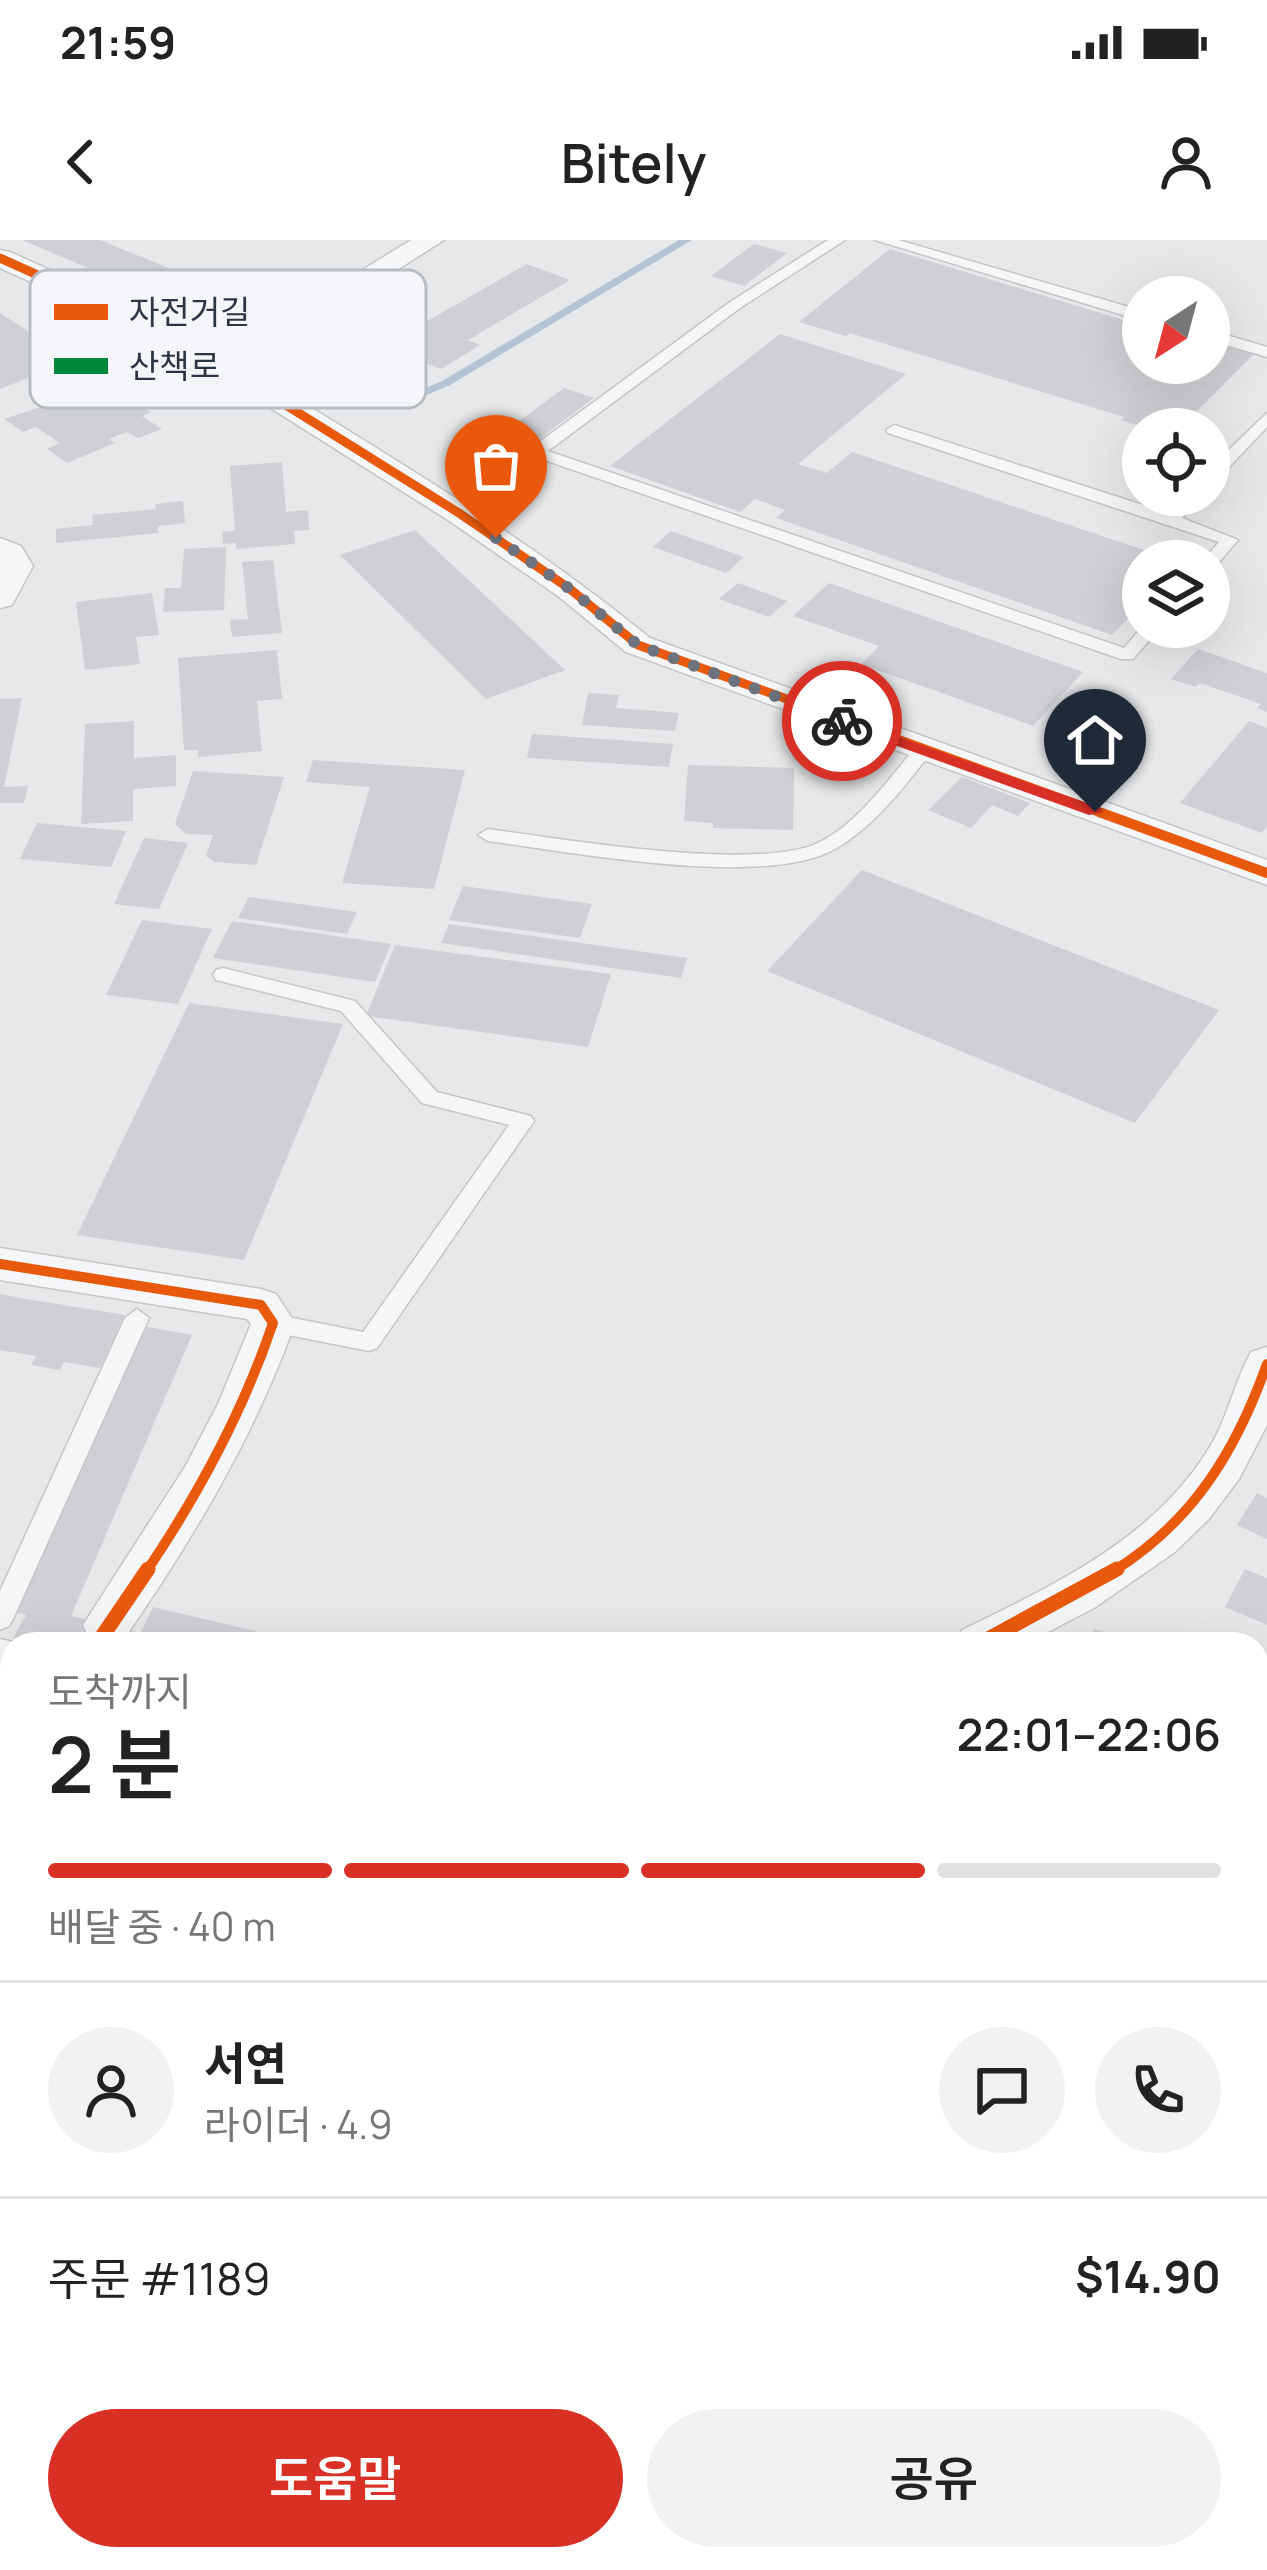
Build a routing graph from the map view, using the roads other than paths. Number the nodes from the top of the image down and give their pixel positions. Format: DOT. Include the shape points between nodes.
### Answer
graph roads {
  1 [pos="430,240"];
  2 [pos="838,240"];
  3 [pos="882,240"];
  4 [pos="0,258"];
  5 [pos="382,270"];
  6 [pos="30,272"];
  7 [pos="1122,310"];
  8 [pos="1230,341"];
  9 [pos="1267,352"];
  10 [pos="291,408"];
  11 [pos="1267,418"];
  12 [pos="894,430"];
  13 [pos="1230,457"];
  14 [pos="1175,516"];
  15 [pos="1171,520"];
  16 [pos="1230,540"];
  17 [pos="0,548"];
  18 [pos="0,598"];
  19 [pos="1134,648"];
  20 [pos="923,751"];
  21 [pos="488,836"];
  22 [pos="1267,873"];
  23 [pos="223,975"];
  24 [pos="0,1264"];
  25 [pos="137,1318"];
  26 [pos="273,1323"];
  27 [pos="1267,1364"];
  28 [pos="1260,1423"];
  29 [pos="0,1619"];
  30 [pos="107,1625"];
  31 [pos="1002,1632"];
  1 -- 5 [label="street"];
  2 -- 19 [label="lane" via="536,452 1127,656"];
  3 -- 7 [label="lane"];
  4 -- 6 [label="street"];
  8 -- 9 [label="lane"];
  10 -- 20 [label="street" via="459,513 638,645"];
  11 -- 13 [label="lane"];
  12 -- 15 [label="lane"];
  14 -- 15 [label="lane"];
  15 -- 16 [label="lane"];
  17 -- 18 [label="street" via="17,566"];
  20 -- 21 [label="lane" via="858,823 820,850 758,859"];
  20 -- 22 [label="street"];
  23 -- 26 [label="lane" via="348,1006 430,1098 523,1121 369,1342"];
  24 -- 26 [label="street" via="261,1306"];
  25 -- 29 [label="lane"];
  26 -- 30 [label="street" via="254,1381 181,1520"];
  27 -- 28 [label="street"];
  28 -- 31 [label="street" via="1203,1499 1118,1573"];
}
